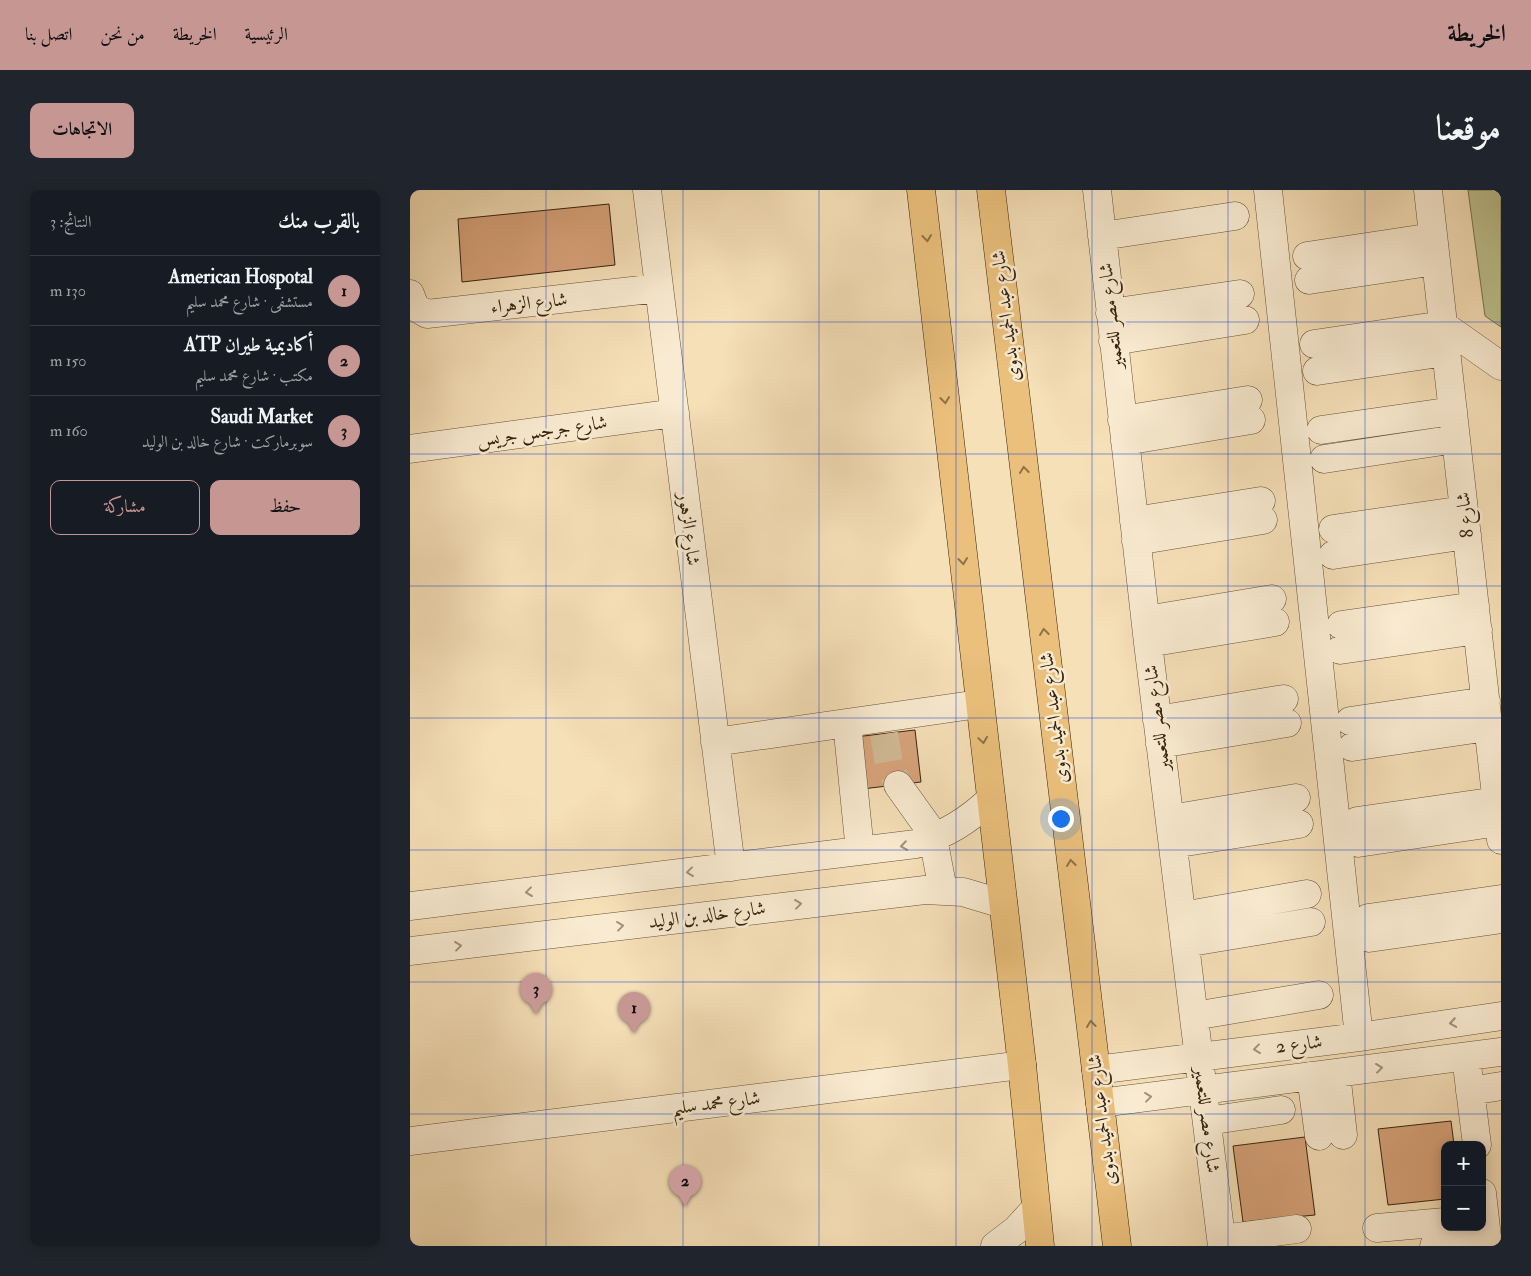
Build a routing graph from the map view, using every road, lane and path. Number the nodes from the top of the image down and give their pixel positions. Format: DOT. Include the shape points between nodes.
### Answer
graph roads {
  1 [pos="647,190"];
  2 [pos="921,190"];
  3 [pos="991,190"];
  4 [pos="1097,190"];
  5 [pos="1268,190"];
  6 [pos="1428,190"];
  7 [pos="1235,216"];
  8 [pos="1102,236"];
  9 [pos="1435,249"];
  10 [pos="1308,268"];
  11 [pos="659,288"];
  12 [pos="410,294"];
  13 [pos="1110,314"];
  14 [pos="1445,338"];
  15 [pos="1113,341"];
  16 [pos="1314,344"];
  17 [pos="1501,366"];
  18 [pos="1317,370"];
  19 [pos="1250,410"];
  20 [pos="1453,411"];
  21 [pos="675,413"];
  22 [pos="1123,430"];
  23 [pos="1321,430"];
  24 [pos="1456,439"];
  25 [pos="410,449"];
  26 [pos="1324,459"];
  27 [pos="1262,510"];
  28 [pos="1466,522"];
  29 [pos="1135,531"];
  30 [pos="1333,542"];
  31 [pos="1274,610"];
  32 [pos="1476,618"];
  33 [pos="1147,631"];
  34 [pos="1341,637"];
  35 [pos="979,704"];
  36 [pos="1285,711"];
  37 [pos="1487,714"];
  38 [pos="847,723"];
  39 [pos="1159,732"];
  40 [pos="1351,734"];
  41 [pos="715,742"];
  42 [pos="898,785"];
  43 [pos="991,799"];
  44 [pos="1297,811"];
  45 [pos="1499,821"];
  46 [pos="1171,832"];
  47 [pos="1357,832"];
  48 [pos="933,838"];
  49 [pos="860,851"];
  50 [pos="731,867"];
  51 [pos="943,890"];
  52 [pos="1307,894"];
  53 [pos="1501,899"];
  54 [pos="1003,904"];
  55 [pos="410,906"];
  56 [pos="1182,916"];
  57 [pos="1501,919"];
  58 [pos="1311,922"];
  59 [pos="1185,943"];
  60 [pos="410,951"];
  61 [pos="1319,995"];
  62 [pos="1194,1016"];
  63 [pos="1501,1016"];
  64 [pos="1359,1037"];
  65 [pos="1501,1052"];
  66 [pos="1199,1056"];
  67 [pos="1466,1057"];
  68 [pos="1022,1065"];
  69 [pos="1096,1070"];
  70 [pos="1324,1075"];
  71 [pos="1501,1086"];
  72 [pos="1204,1090"];
  73 [pos="1470,1091"];
  74 [pos="1100,1103"];
  75 [pos="1281,1110"];
  76 [pos="1207,1121"];
  77 [pos="1331,1135"];
  78 [pos="410,1141"];
  79 [pos="1476,1141"];
  80 [pos="1501,1194"];
  81 [pos="1035,1209"];
  82 [pos="1487,1218"];
  83 [pos="1441,1222"];
  84 [pos="1377,1228"];
  85 [pos="1297,1229"];
  86 [pos="1222,1242"];
  87 [pos="995,1246"];
  88 [pos="1040,1246"];
  89 [pos="1117,1246"];
  90 [pos="1434,1246"];
  1 -- 11 [label="street, شارع الزهور"];
  2 -- 35 [label="main road, one-way"];
  69 -- 3 [label="main road, شارع عبد الحميد بدوى, one-way"];
  4 -- 8 [label="street, شارع مصر للتعمير"];
  5 -- 64 [label="street"];
  6 -- 9 [label="street, شارع 8"];
  7 -- 8 [label="street"];
  8 -- 13 [label="street, شارع مصر للتعمير"];
  9 -- 10 [label="street"];
  9 -- 14 [label="street, شارع 8"];
  11 -- 12 [label="street, شارع الزهراء" via="427,314 415,307"];
  11 -- 21 [label="street, شارع الزهور"];
  13 -- 15 [label="street, شارع مصر للتعمير"];
  13 -- 15 [label="street" via="1243,307"];
  14 -- 16 [label="street"];
  14 -- 17 [label="street"];
  14 -- 18 [label="street"];
  14 -- 20 [label="street, شارع 8"];
  15 -- 22 [label="street, شارع مصر للتعمير"];
  19 -- 22 [label="street"];
  20 -- 23 [label="street"];
  20 -- 24 [label="street, شارع 8"];
  21 -- 25 [label="street, شارع جرجس جريس"];
  21 -- 41 [label="street, شارع الزهور"];
  22 -- 29 [label="street, شارع مصر للتعمير"];
  24 -- 26 [label="street"];
  24 -- 28 [label="street, شارع 8"];
  27 -- 29 [label="street"];
  28 -- 30 [label="street"];
  28 -- 32 [label="street, شارع 8"];
  29 -- 33 [label="street, شارع مصر للتعمير"];
  31 -- 33 [label="street"];
  32 -- 34 [label="street"];
  32 -- 37 [label="street, شارع 8"];
  33 -- 39 [label="street, شارع مصر للتعمير"];
  35 -- 38 [label="street" via="883,726"];
  35 -- 43 [label="main road, one-way"];
  36 -- 39 [label="street"];
  37 -- 40 [label="street"];
  37 -- 45 [label="street, شارع 8"];
  38 -- 41 [label="street"];
  38 -- 49 [label="street"];
  39 -- 46 [label="street, شارع مصر للتعمير"];
  41 -- 50 [label="street, شارع الزهور"];
  42 -- 48 [label="street" via="922,816"];
  43 -- 48 [label="street" via="972,817"];
  43 -- 54 [label="main road"];
  44 -- 46 [label="street"];
  45 -- 47 [label="street"];
  46 -- 56 [label="street, شارع مصر للتعمير"];
  48 -- 49 [label="street, one-way" via="916,844"];
  48 -- 51 [label="street"];
  49 -- 50 [label="street"];
  50 -- 55 [label="street, one-way"];
  51 -- 54 [label="street, شارع خالد بن الوليد" via="972,894"];
  60 -- 51 [label="street, شارع خالد بن الوليد, one-way" via="902,892"];
  52 -- 56 [label="street"];
  53 -- 57 [label="street" via="1368,928"];
  54 -- 68 [label="main road"];
  56 -- 59 [label="street, شارع مصر للتعمير"];
  58 -- 59 [label="street"];
  59 -- 62 [label="street, شارع مصر للتعمير"];
  61 -- 62 [label="street"];
  62 -- 66 [label="street, شارع مصر للتعمير"];
  63 -- 64 [label="street, شارع 2, one-way"];
  64 -- 66 [label="street, شارع 2, one-way"];
  65 -- 67 [label="street, شارع 2"];
  66 -- 69 [label="street, شارع 2"];
  66 -- 72 [label="street, شارع مصر للتعمير"];
  70 -- 67 [label="street, شارع 2, one-way"];
  67 -- 73 [label="street"];
  68 -- 78 [label="street, شارع محمد سليم"];
  68 -- 81 [label="main road"];
  69 -- 74 [label="main road, شارع عبد الحميد بدوى"];
  70 -- 72 [label="street, شارع 2"];
  70 -- 77 [label="street"];
  71 -- 73 [label="street"];
  74 -- 72 [label="street, شارع 2, one-way"];
  72 -- 76 [label="street, شارع مصر للتعمير"];
  73 -- 79 [label="street"];
  74 -- 89 [label="main road, شارع عبد الحميد بدوى"];
  75 -- 76 [label="street"];
  76 -- 86 [label="street, شارع مصر للتعمير"];
  80 -- 82 [label="street"];
  81 -- 87 [label="street" via="1016,1230"];
  81 -- 88 [label="main road"];
  82 -- 90 [label="street"];
  83 -- 84 [label="street"];
  85 -- 86 [label="street"];
}
